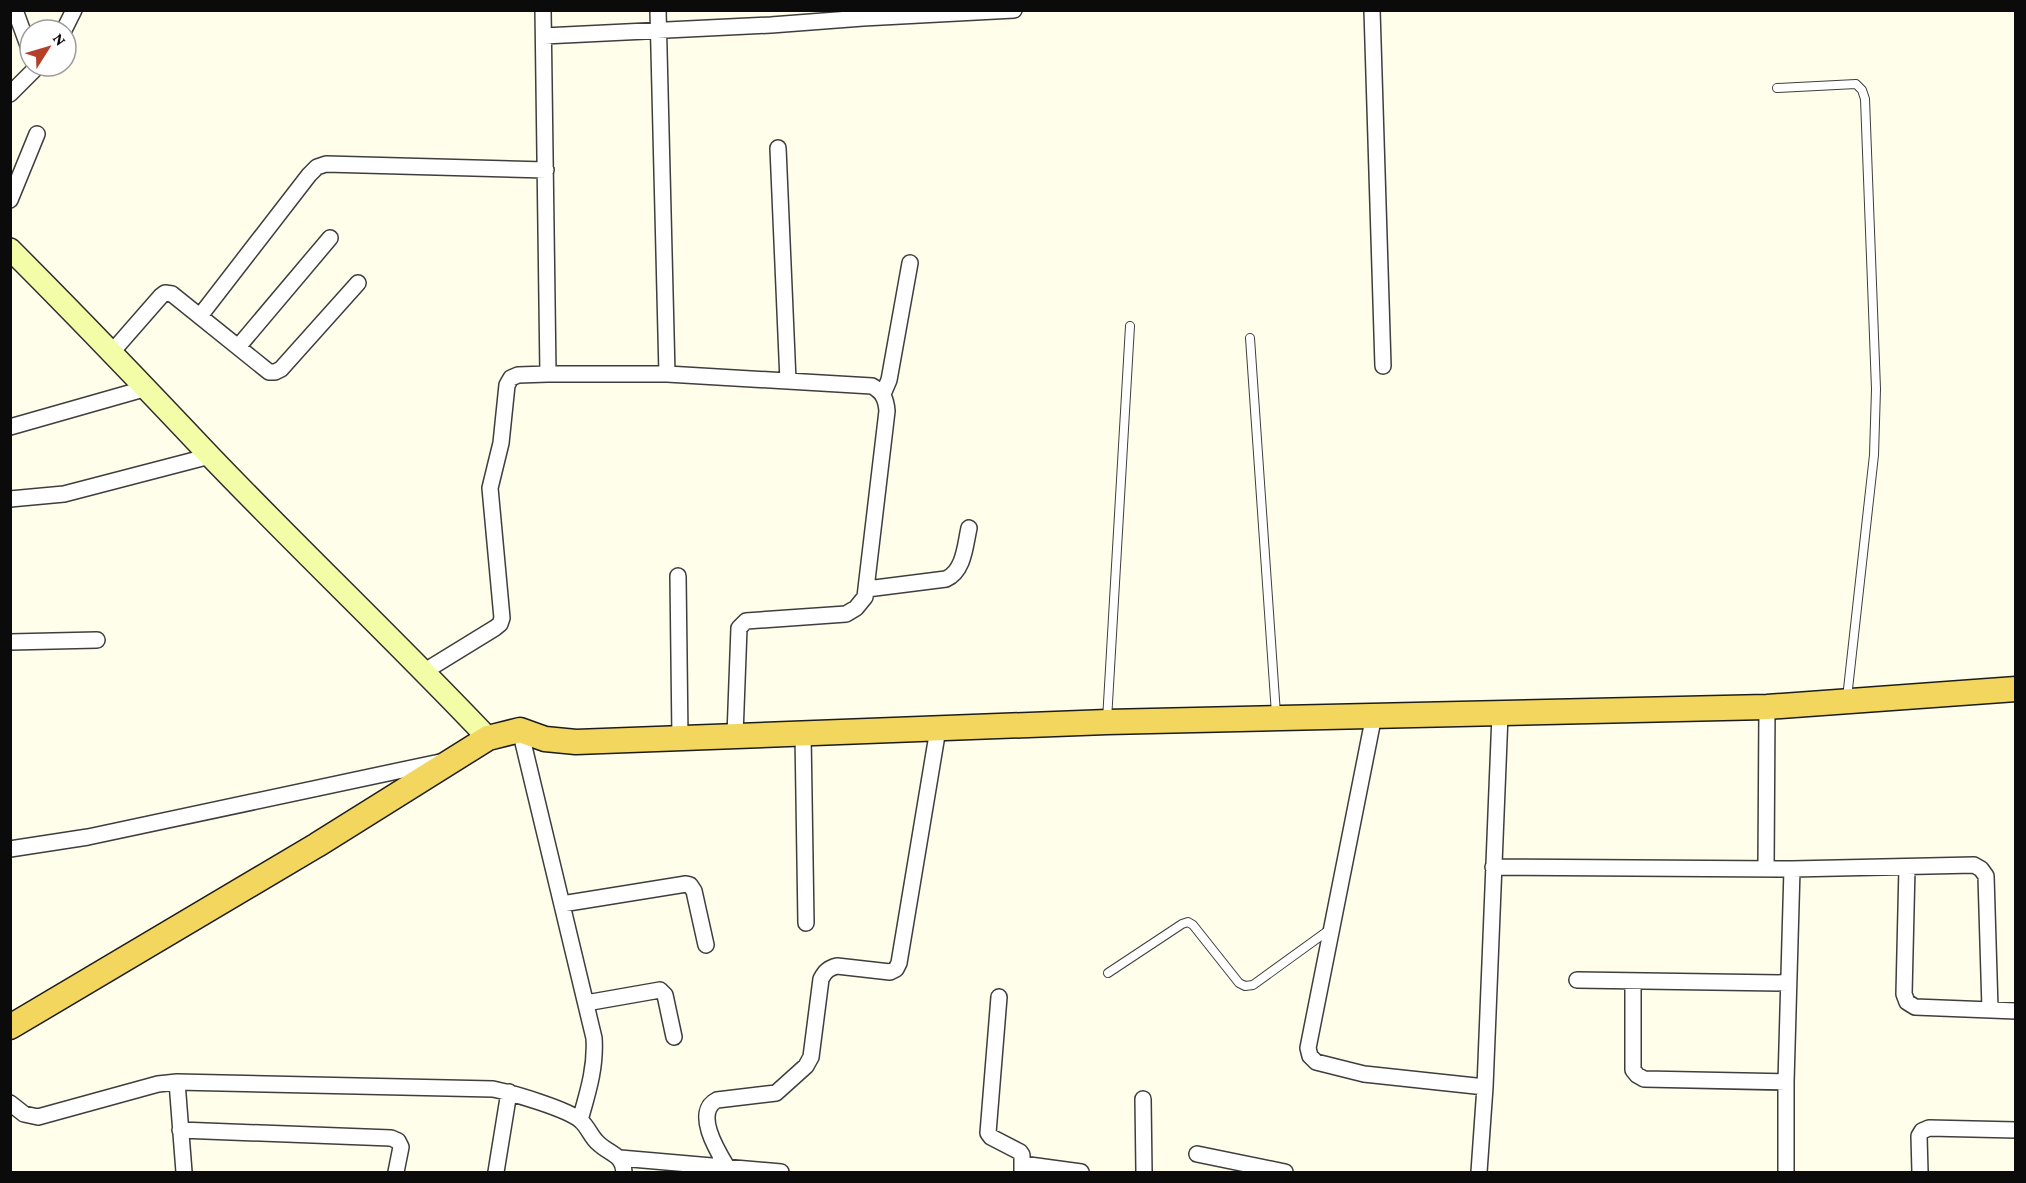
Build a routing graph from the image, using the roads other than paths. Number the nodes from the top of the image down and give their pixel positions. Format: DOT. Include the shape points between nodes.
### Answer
graph roads {
  1 [pos="543,10"];
  2 [pos="658,10"];
  3 [pos="1014,10"];
  4 [pos="1372,10"];
  5 [pos="965,12"];
  6 [pos="863,14"];
  7 [pos="771,18"];
  8 [pos="658,31"];
  9 [pos="544,36"];
  10 [pos="25,78"];
  11 [pos="1777,88"];
  12 [pos="10,94"];
  13 [pos="36,134"];
  14 [pos="778,148"];
  15 [pos="546,170"];
  16 [pos="10,200"];
  17 [pos="330,238"];
  18 [pos="10,249"];
  19 [pos="910,263"];
  20 [pos="358,283"];
  21 [pos="200,316"];
  22 [pos="1130,326"];
  23 [pos="1250,338"];
  24 [pos="238,347"];
  25 [pos="112,352"];
  26 [pos="1383,366"];
  27 [pos="548,374"];
  28 [pos="666,374"];
  29 [pos="788,381"];
  30 [pos="147,388"];
  31 [pos="883,394"];
  32 [pos="10,427"];
  33 [pos="210,456"];
  34 [pos="10,499"];
  35 [pos="969,528"];
  36 [pos="678,576"];
  37 [pos="867,589"];
  38 [pos="97,640"];
  39 [pos="10,642"];
  40 [pos="425,671"];
  41 [pos="2016,690"];
  42 [pos="1847,701"];
  43 [pos="1767,707"];
  44 [pos="1500,714"];
  45 [pos="1374,715"];
  46 [pos="1276,719"];
  47 [pos="1107,722"];
  48 [pos="938,729"];
  49 [pos="520,730"];
  50 [pos="803,734"];
  51 [pos="735,735"];
  52 [pos="488,738"];
  53 [pos="680,738"];
  54 [pos="457,758"];
  55 [pos="10,849"];
  56 [pos="1493,867"];
  57 [pos="1906,867"];
  58 [pos="1766,869"];
  59 [pos="1792,869"];
  60 [pos="562,904"];
  61 [pos="806,923"];
  62 [pos="1332,928"];
  63 [pos="706,945"];
  64 [pos="1108,974"];
  65 [pos="1577,980"];
  66 [pos="1633,981"];
  67 [pos="1788,983"];
  68 [pos="999,997"];
  69 [pos="586,1004"];
  70 [pos="1990,1009"];
  71 [pos="2016,1011"];
  72 [pos="10,1027"];
  73 [pos="674,1037"];
  74 [pos="177,1082"];
  75 [pos="1786,1082"];
  76 [pos="1485,1087"];
  77 [pos="509,1092"];
  78 [pos="1143,1099"];
  79 [pos="10,1103"];
  80 [pos="580,1120"];
  81 [pos="2016,1130"];
  82 [pos="180,1131"];
  83 [pos="1197,1154"];
  84 [pos="622,1165"];
  85 [pos="727,1167"];
  86 [pos="1022,1168"];
  87 [pos="184,1173"];
  88 [pos="396,1173"];
  89 [pos="496,1173"];
  90 [pos="781,1173"];
  91 [pos="1081,1173"];
  92 [pos="1144,1173"];
  93 [pos="1286,1173"];
  94 [pos="1479,1173"];
  95 [pos="1786,1173"];
  96 [pos="1920,1173"];
  1 -- 9 [label="street"];
  2 -- 8 [label="street"];
  3 -- 5 [label="street"];
  4 -- 26 [label="street"];
  5 -- 6 [label="street"];
  6 -- 7 [label="street"];
  7 -- 8 [label="street"];
  8 -- 9 [label="street"];
  8 -- 28 [label="street"];
  9 -- 15 [label="street"];
  10 -- 12 [label="street"];
  11 -- 42 [label="lane" via="1856,84 1865,99 1876,389 1874,455"];
  13 -- 16 [label="street"];
  14 -- 29 [label="street"];
  15 -- 21 [label="street" via="326,164 317,167"];
  15 -- 27 [label="street"];
  17 -- 24 [label="street"];
  18 -- 25 [label="main road"];
  19 -- 31 [label="street" via="889,380"];
  20 -- 24 [label="street" via="281,369 269,372"];
  21 -- 24 [label="street"];
  21 -- 25 [label="street" via="172,294 165,293"];
  22 -- 47 [label="lane"];
  23 -- 46 [label="lane"];
  25 -- 30 [label="main road"];
  27 -- 28 [label="street"];
  27 -- 40 [label="street" via="518,375 507,385 501,443 490,488 500,624"];
  28 -- 29 [label="street"];
  29 -- 31 [label="street" via="872,386"];
  30 -- 32 [label="street"];
  30 -- 33 [label="main road"];
  31 -- 37 [label="street" via="887,411"];
  33 -- 34 [label="street" via="64,494"];
  33 -- 40 [label="main road"];
  35 -- 37 [label="street" via="954,575"];
  36 -- 53 [label="street"];
  37 -- 51 [label="street" via="856,608 846,614 741,624"];
  38 -- 39 [label="street"];
  40 -- 52 [label="main road"];
  41 -- 42 [label="highway"];
  42 -- 43 [label="highway"];
  43 -- 44 [label="highway"];
  43 -- 58 [label="street"];
  44 -- 45 [label="highway"];
  44 -- 56 [label="street"];
  45 -- 46 [label="highway"];
  45 -- 62 [label="street"];
  46 -- 47 [label="highway"];
  47 -- 48 [label="highway"];
  48 -- 50 [label="highway"];
  48 -- 85 [label="street" via="899,963 890,972 837,966 824,973 807,1066 776,1093 712,1102 708,1108 709,1134"];
  49 -- 52 [label="highway"];
  49 -- 53 [label="highway" via="561,742"];
  49 -- 60 [label="street"];
  50 -- 51 [label="highway"];
  50 -- 61 [label="street"];
  51 -- 53 [label="highway"];
  52 -- 54 [label="highway"];
  54 -- 55 [label="street" via="88,837"];
  54 -- 72 [label="highway"];
  56 -- 58 [label="street"];
  56 -- 76 [label="street"];
  57 -- 59 [label="street"];
  57 -- 70 [label="street" via="1974,865 1986,876"];
  57 -- 70 [label="street" via="1907,1002 1915,1007"];
  58 -- 59 [label="street"];
  59 -- 67 [label="street"];
  60 -- 63 [label="street" via="690,885"];
  60 -- 69 [label="street"];
  62 -- 64 [label="lane" via="1253,985 1239,983 1188,922"];
  62 -- 76 [label="street" via="1308,1048 1310,1056 1317,1062 1380,1077"];
  65 -- 66 [label="street"];
  66 -- 67 [label="street"];
  66 -- 75 [label="street" via="1633,1070 1637,1075 1644,1079"];
  67 -- 75 [label="street"];
  68 -- 86 [label="street" via="988,1133 1020,1152"];
  69 -- 73 [label="street" via="660,990 665,995"];
  69 -- 80 [label="street" via="596,1055"];
  70 -- 71 [label="street"];
  74 -- 77 [label="street" via="472,1087"];
  74 -- 79 [label="street" via="38,1118 24,1114"];
  74 -- 82 [label="street"];
  75 -- 95 [label="street"];
  76 -- 94 [label="street"];
  77 -- 80 [label="street"];
  77 -- 89 [label="street"];
  78 -- 92 [label="street"];
  80 -- 84 [label="street" via="598,1144"];
  81 -- 96 [label="street" via="1922,1131"];
  82 -- 87 [label="street"];
  82 -- 88 [label="street" via="391,1138 401,1147"];
  83 -- 93 [label="street"];
  84 -- 85 [label="street"];
  85 -- 90 [label="street"];
  86 -- 91 [label="street"];
}
